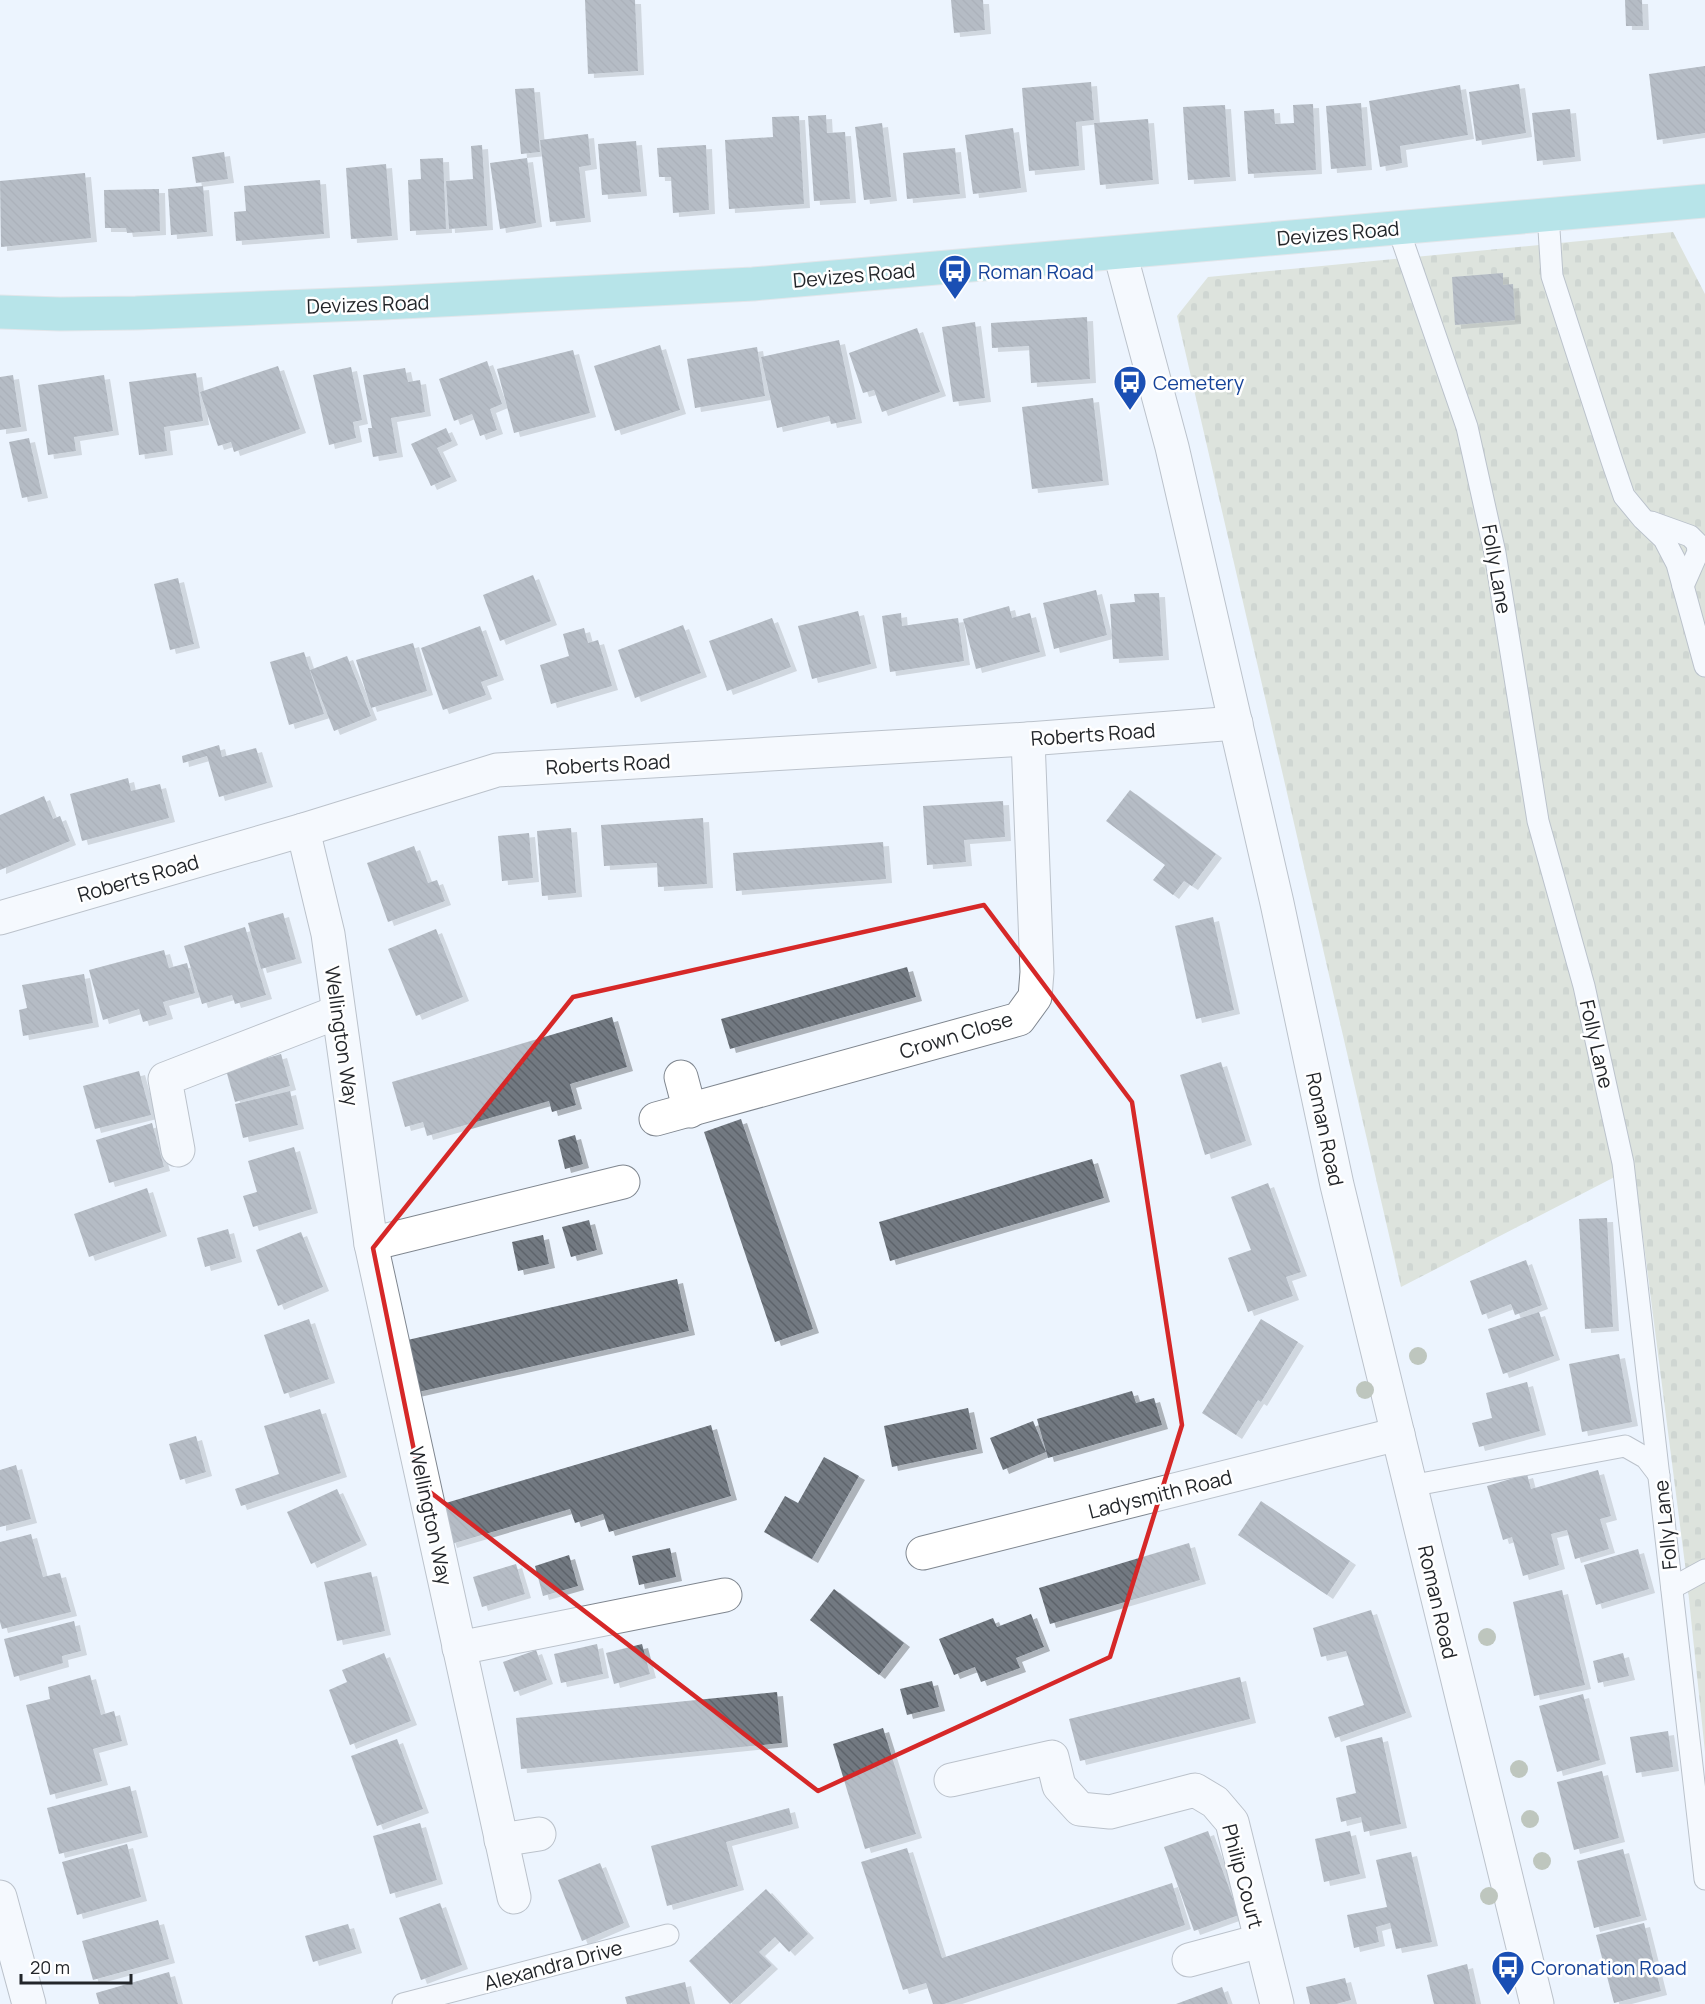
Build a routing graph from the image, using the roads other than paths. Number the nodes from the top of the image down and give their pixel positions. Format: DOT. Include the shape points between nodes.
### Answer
graph roads {
  1 [pos="1705,201"];
  2 [pos="1548,214"];
  3 [pos="1398,228"];
  4 [pos="1120,253"];
  5 [pos="0,312"];
  6 [pos="1705,666"];
  7 [pos="1236,723"];
  8 [pos="1028,739"];
  9 [pos="303,830"];
  10 [pos="0,918"];
  11 [pos="338,1012"];
  12 [pos="681,1077"];
  13 [pos="690,1110"];
  14 [pos="656,1119"];
  15 [pos="178,1150"];
  16 [pos="623,1182"];
  17 [pos="371,1244"];
  18 [pos="1398,1434"];
  19 [pos="1659,1475"];
  20 [pos="1410,1486"];
  21 [pos="923,1553"];
  22 [pos="1705,1570"];
  23 [pos="1672,1588"];
  24 [pos="725,1595"];
  25 [pos="459,1648"];
  26 [pos="951,1780"];
  27 [pos="538,1834"];
  28 [pos="501,1840"];
  29 [pos="1705,1879"];
  30 [pos="0,1897"];
  31 [pos="514,1897"];
  32 [pos="668,1935"];
  33 [pos="1260,1941"];
  34 [pos="1189,1960"];
  35 [pos="28,2004"];
  36 [pos="403,2004"];
  37 [pos="1277,2004"];
  38 [pos="1537,2004"];
  1 -- 2 [label="main road, Devizes Road"];
  2 -- 3 [label="main road, Devizes Road"];
  2 -- 6 [label="lane" via="1552,276 1624,496 1664,539 1677,564"];
  3 -- 4 [label="main road, Devizes Road"];
  3 -- 19 [label="lane, Folly Lane" via="1467,427 1496,553 1538,821 1584,986 1623,1163"];
  4 -- 5 [label="main road, Devizes Road" via="753,284 549,295 136,313"];
  4 -- 7 [label="street, Roman Road" via="1172,447"];
  7 -- 8 [label="street, Roberts Road"];
  7 -- 18 [label="street, Roman Road" via="1337,1185"];
  8 -- 9 [label="street, Roberts Road" via="497,770"];
  8 -- 13 [label="street, Crown Close" via="1037,972 1035,997 1019,1019"];
  9 -- 10 [label="street, Roberts Road"];
  9 -- 11 [label="street, Wellington Way" via="328,934"];
  11 -- 15 [label="street" via="165,1079"];
  11 -- 17 [label="street, Wellington Way"];
  12 -- 13 [label="street"];
  13 -- 14 [label="street, Crown Close"];
  16 -- 17 [label="street"];
  17 -- 25 [label="street, Wellington Way"];
  18 -- 20 [label="street, Roman Road"];
  18 -- 21 [label="street, Ladysmith Road"];
  19 -- 20 [label="lane" via="1646,1458 1625,1446"];
  19 -- 23 [label="lane, Folly Lane"];
  20 -- 38 [label="street, Roman Road"];
  22 -- 23 [label="lane"];
  23 -- 29 [label="lane, Folly Lane"];
  24 -- 25 [label="street"];
  25 -- 28 [label="street, Wellington Way"];
  26 -- 33 [label="street, Philip Court" via="1052,1757 1059,1786 1080,1809 1110,1812 1195,1790 1215,1802 1232,1822"];
  27 -- 28 [label="street"];
  28 -- 31 [label="street, Wellington Way"];
  30 -- 35 [label="street"];
  32 -- 36 [label="lane, Alexandra Drive"];
  33 -- 34 [label="street, Philip Court"];
  33 -- 37 [label="street, Philip Court"];
}
